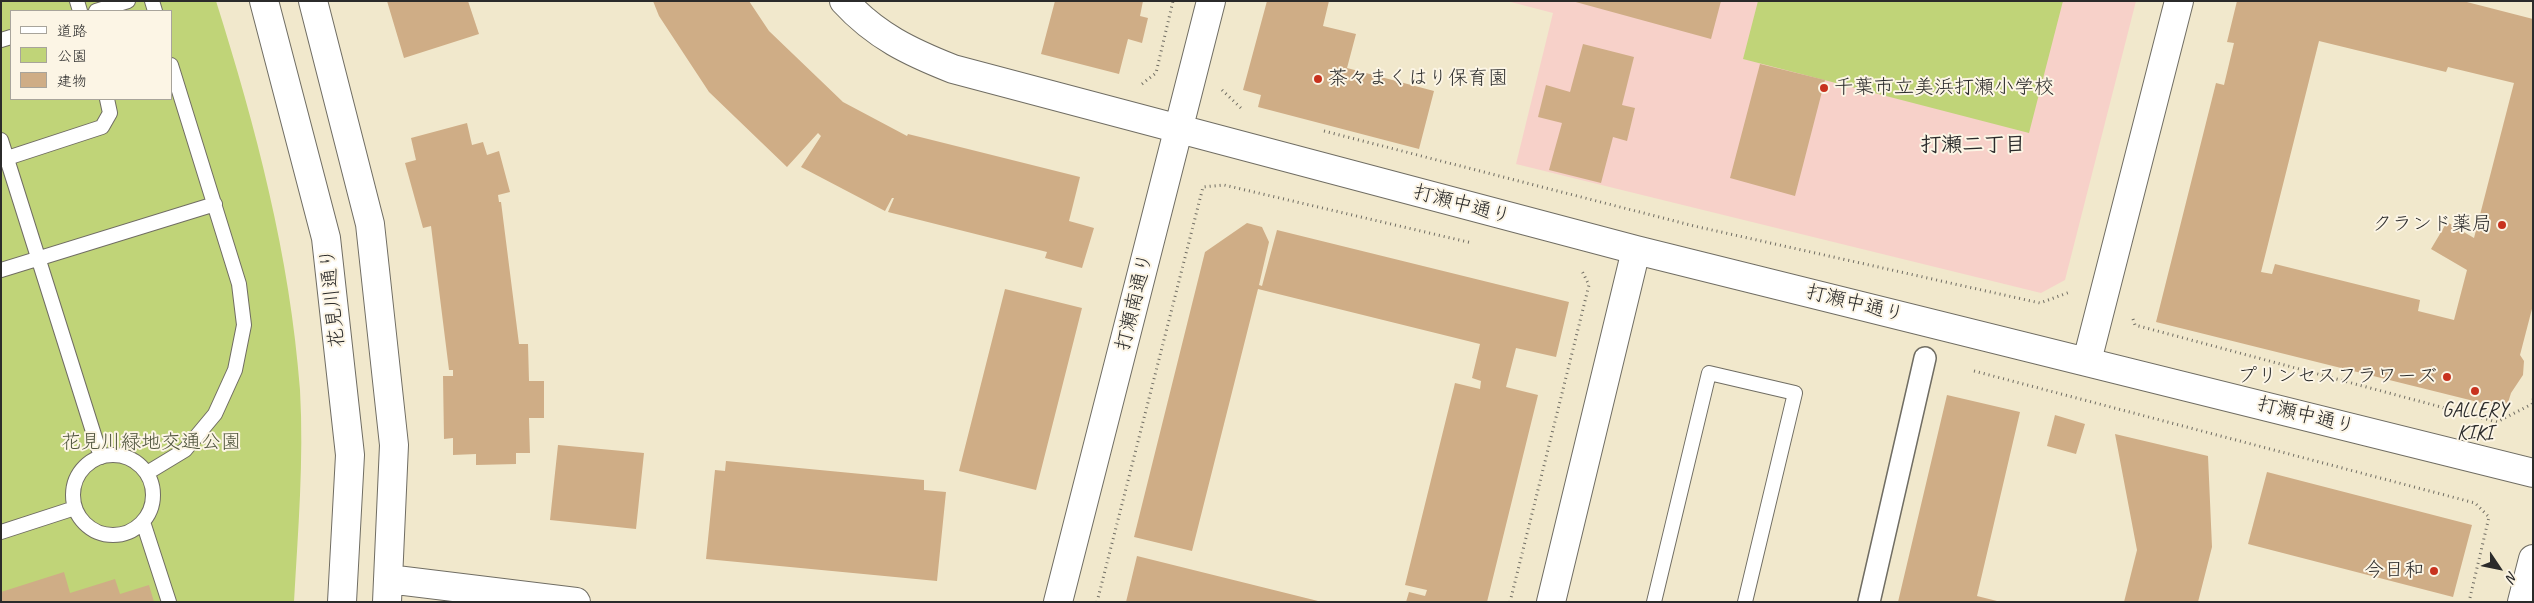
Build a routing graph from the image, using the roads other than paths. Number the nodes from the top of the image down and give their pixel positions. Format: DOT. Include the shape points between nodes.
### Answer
graph roads {
  1 [pos="128,1"];
  2 [pos="264,1"];
  3 [pos="313,1"];
  4 [pos="844,1"];
  5 [pos="1210,1"];
  6 [pos="2179,1"];
  7 [pos="99,10"];
  8 [pos="172,68"];
  9 [pos="107,100"];
  10 [pos="1178,131"];
  11 [pos="1,140"];
  12 [pos="4,159"];
  13 [pos="215,204"];
  14 [pos="1636,250"];
  15 [pos="38,258"];
  16 [pos="1,270"];
  17 [pos="1925,358"];
  18 [pos="2087,361"];
  19 [pos="101,457"];
  20 [pos="147,473"];
  21 [pos="2533,473"];
  22 [pos="75,508"];
  23 [pos="143,522"];
  24 [pos="1,532"];
  25 [pos="2533,559"];
  26 [pos="388,590"];
  27 [pos="169,602"];
  28 [pos="342,602"];
  29 [pos="576,602"];
  30 [pos="1058,602"];
  31 [pos="1551,602"];
  32 [pos="1654,602"];
  33 [pos="1745,602"];
  34 [pos="1869,602"];
  35 [pos="2522,602"];
  1 -- 7 [label="lane"];
  2 -- 28 [label="street, 花見川通り" via="326,238 350,455"];
  3 -- 26 [label="street" via="370,224 394,445"];
  4 -- 10 [label="street, 打瀬中通り" via="862,21 904,49 953,70"];
  5 -- 10 [label="street, 打瀬南通り"];
  6 -- 18 [label="street"];
  8 -- 13 [label="lane"];
  9 -- 12 [label="lane" via="110,113 102,127"];
  10 -- 14 [label="street, 打瀬中通り"];
  10 -- 30 [label="street, 打瀬南通り"];
  11 -- 12 [label="lane"];
  12 -- 15 [label="lane"];
  13 -- 15 [label="lane"];
  13 -- 20 [label="lane" via="239,284 244,326 235,370 215,414 185,450"];
  14 -- 18 [label="street, 打瀬中通り"];
  14 -- 31 [label="street"];
  15 -- 16 [label="lane"];
  15 -- 19 [label="lane"];
  17 -- 34 [label="street"];
  18 -- 21 [label="street, 打瀬中通り"];
  19 -- 20 [label="lane" via="128,457"];
  19 -- 22 [label="lane" via="88,464 76,481 73,490"];
  20 -- 23 [label="lane" via="153,487 153,500 150,513"];
  22 -- 23 [label="lane" via="82,521 101,534 126,534"];
  22 -- 24 [label="lane"];
  23 -- 27 [label="lane"];
  25 -- 35 [label="street"];
  26 -- 29 [label="street"];
  32 -- 33 [label="lane" via="1709,374 1795,393"];
}
